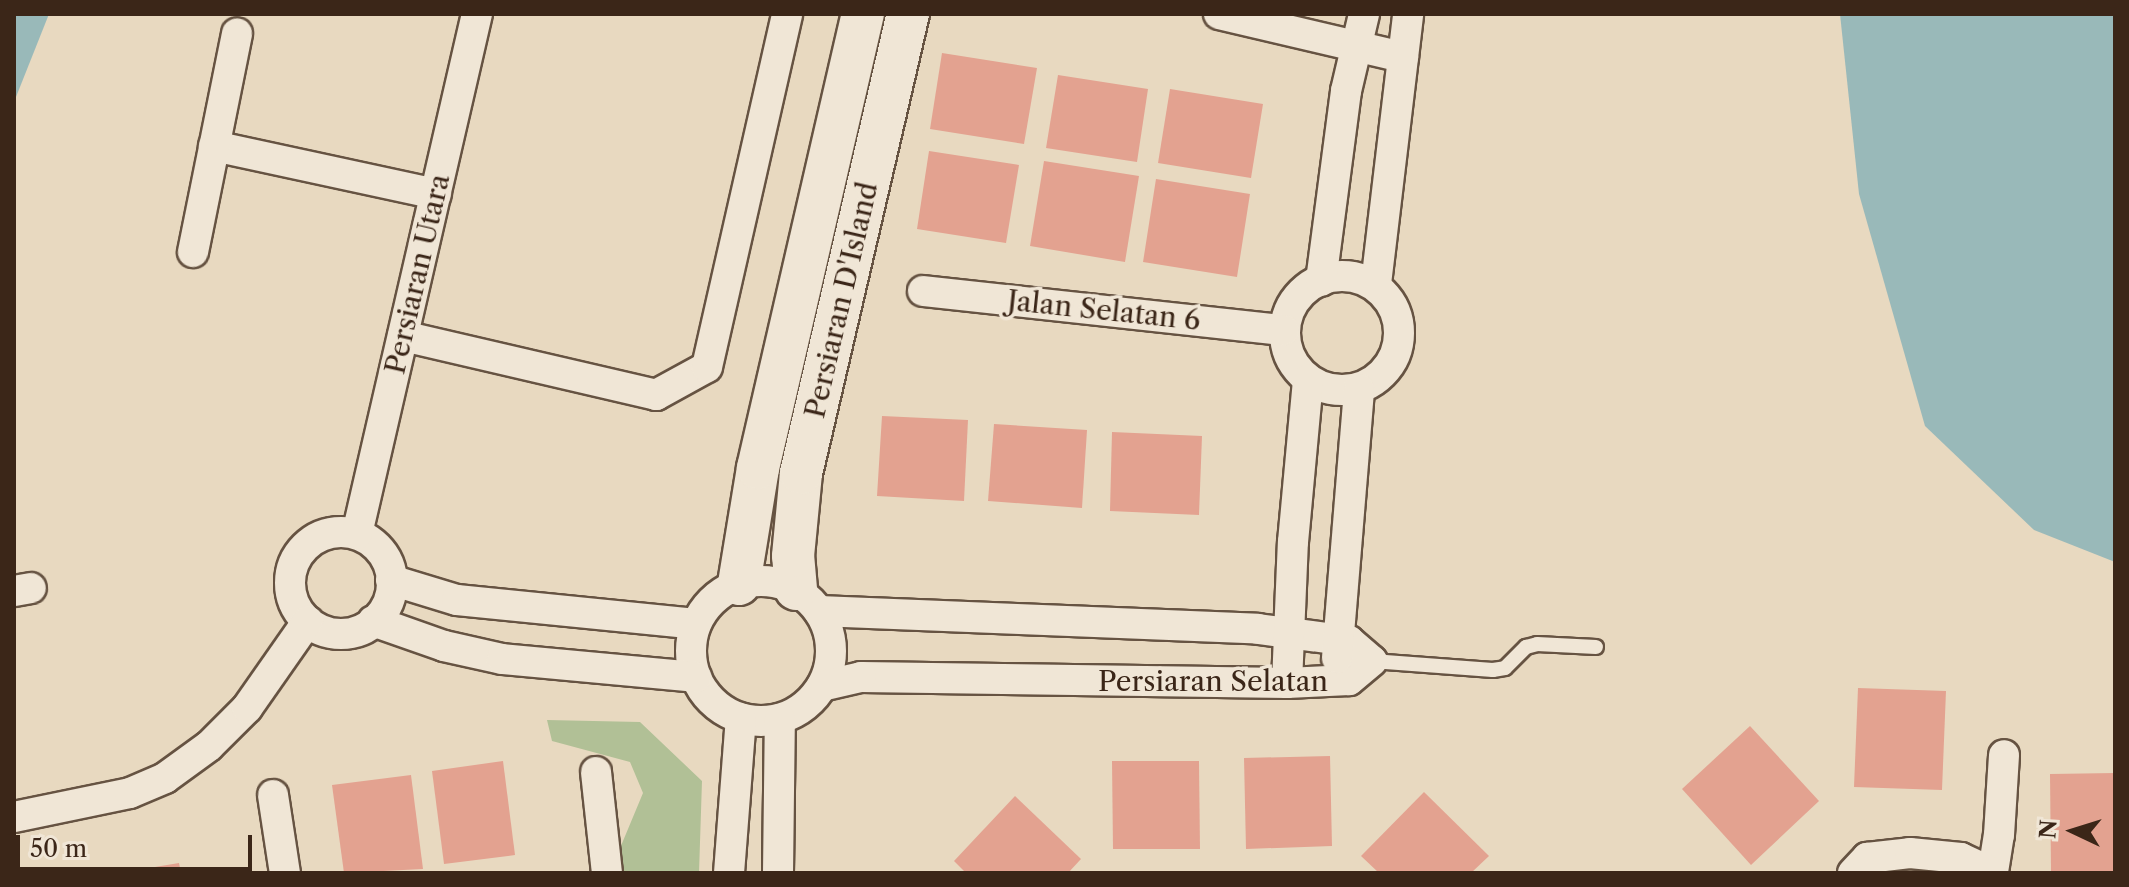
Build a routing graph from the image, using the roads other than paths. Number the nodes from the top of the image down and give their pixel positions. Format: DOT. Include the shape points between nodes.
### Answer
graph roads {
  1 [pos="477,14"];
  2 [pos="787,14"];
  3 [pos="863,14"];
  4 [pos="908,14"];
  5 [pos="1219,14"];
  6 [pos="1364,14"];
  7 [pos="1408,14"];
  8 [pos="237,33"];
  9 [pos="1356,47"];
  10 [pos="1403,57"];
  11 [pos="214,146"];
  12 [pos="436,194"];
  13 [pos="193,252"];
  14 [pos="1321,281"];
  15 [pos="1376,284"];
  16 [pos="923,291"];
  17 [pos="1284,330"];
  18 [pos="403,336"];
  19 [pos="1308,380"];
  20 [pos="1359,389"];
  21 [pos="357,534"];
  22 [pos="391,580"];
  23 [pos="739,584"];
  24 [pos="808,600"];
  25 [pos="308,621"];
  26 [pos="373,621"];
  27 [pos="696,624"];
  28 [pos="1289,633"];
  29 [pos="1339,639"];
  30 [pos="1596,647"];
  31 [pos="1372,661"];
  32 [pos="696,677"];
  33 [pos="1336,680"];
  34 [pos="1287,683"];
  35 [pos="822,686"];
  36 [pos="741,718"];
  37 [pos="780,719"];
  38 [pos="2004,755"];
  39 [pos="596,772"];
  40 [pos="273,795"];
  41 [pos="14,817"];
  42 [pos="1993,872"];
  43 [pos="285,873"];
  44 [pos="607,873"];
  45 [pos="729,873"];
  46 [pos="778,873"];
  47 [pos="1853,873"];
  1 -- 12 [label="street, Persiaran Utara"];
  2 -- 18 [label="street" via="707,367 656,395"];
  3 -- 23 [label="street, Persiaran D'Island" via="758,468"];
  4 -- 24 [label="street, Persiaran D'Island" via="801,473 793,556"];
  5 -- 9 [label="street"];
  6 -- 9 [label="street"];
  7 -- 10 [label="street"];
  8 -- 11 [label="street"];
  9 -- 10 [label="street"];
  9 -- 14 [label="street"];
  10 -- 15 [label="street"];
  11 -- 12 [label="street"];
  11 -- 13 [label="street"];
  12 -- 18 [label="street, Persiaran Utara"];
  14 -- 15 [label="street" via="1352,276"];
  14 -- 17 [label="street" via="1299,295"];
  15 -- 20 [label="street" via="1395,310 1398,349 1376,380"];
  16 -- 17 [label="street, Jalan Selatan 6"];
  17 -- 19 [label="street" via="1295,367"];
  18 -- 21 [label="street, Persiaran Utara"];
  19 -- 20 [label="street" via="1341,392"];
  19 -- 28 [label="street"];
  20 -- 29 [label="street"];
  21 -- 22 [label="street" via="383,554"];
  21 -- 25 [label="street" via="323,535 297,557 291,591"];
  22 -- 26 [label="street" via="388,603"];
  22 -- 27 [label="street" via="457,600"];
  23 -- 24 [label="street" via="768,580"];
  23 -- 27 [label="street" via="707,606"];
  24 -- 28 [label="street, Persiaran Selatan"];
  24 -- 35 [label="street" via="828,628 831,648"];
  25 -- 26 [label="street" via="336,634 352,633"];
  25 -- 41 [label="street" via="247,708 209,746 165,778 130,793"];
  26 -- 32 [label="street" via="502,659"];
  27 -- 32 [label="street" via="691,651"];
  28 -- 29 [label="street, Persiaran Selatan"];
  28 -- 34 [label="street"];
  29 -- 31 [label="street, Persiaran Selatan"];
  29 -- 33 [label="street"];
  30 -- 31 [label="lane" via="1537,644 1526,647 1505,668 1493,670"];
  31 -- 33 [label="street, Persiaran Selatan" via="1349,680"];
  32 -- 36 [label="street" via="707,696"];
  33 -- 34 [label="street, Persiaran Selatan"];
  34 -- 35 [label="street, Persiaran Selatan" via="861,677"];
  35 -- 37 [label="street" via="796,712"];
  36 -- 37 [label="street"];
  36 -- 45 [label="street"];
  37 -- 46 [label="street"];
  38 -- 42 [label="street"];
  39 -- 44 [label="street"];
  40 -- 43 [label="street"];
  42 -- 47 [label="street" via="1961,858 1910,853 1867,858"];
}
